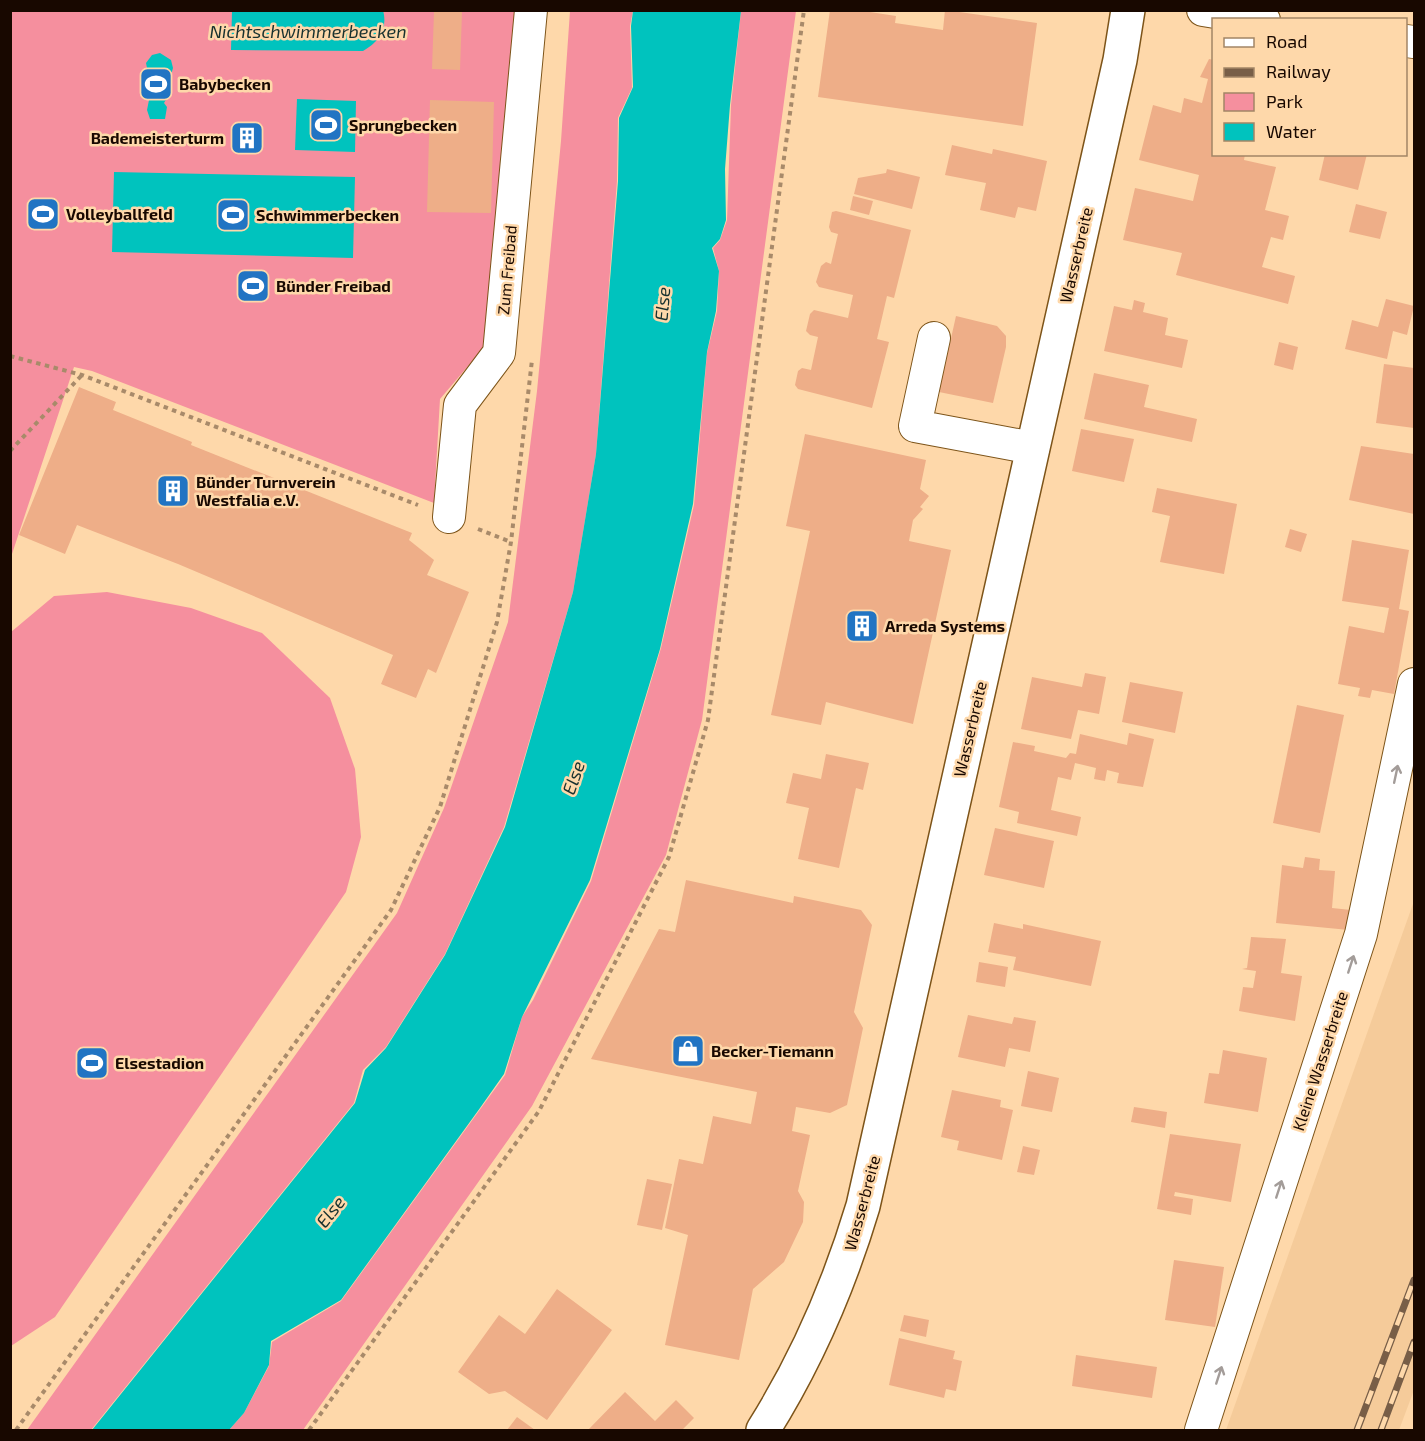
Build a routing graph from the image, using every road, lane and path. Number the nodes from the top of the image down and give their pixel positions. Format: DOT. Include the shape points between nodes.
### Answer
graph roads {
  1 [pos="531,10"];
  2 [pos="804,10"];
  3 [pos="1128,10"];
  4 [pos="1203,10"];
  5 [pos="1252,18"];
  6 [pos="934,338"];
  7 [pos="533,350"];
  8 [pos="10,356"];
  9 [pos="82,375"];
  10 [pos="1033,448"];
  11 [pos="10,451"];
  12 [pos="449,517"];
  13 [pos="511,542"];
  14 [pos="1414,684"];
  15 [pos="16,1431"];
  16 [pos="309,1431"];
  17 [pos="762,1431"];
  18 [pos="1201,1431"];
  1 -- 12 [label="street, Zum Freibad" via="499,353 460,405"];
  2 -- 16 [label="path" via="708,720 669,857 539,1111"];
  3 -- 10 [label="main road, Wasserbreite"];
  4 -- 5 [label="street"];
  6 -- 10 [label="street" via="915,426"];
  7 -- 13 [label="path"];
  8 -- 9 [label="path"];
  9 -- 11 [label="path"];
  9 -- 12 [label="path"];
  10 -- 17 [label="main road, Wasserbreite" via="863,1206 808,1351"];
  12 -- 13 [label="path"];
  13 -- 15 [label="path" via="497,622 440,807 391,910"];
  18 -- 14 [label="street, Kleine Wasserbreite, one-way" via="1361,934"];
}
